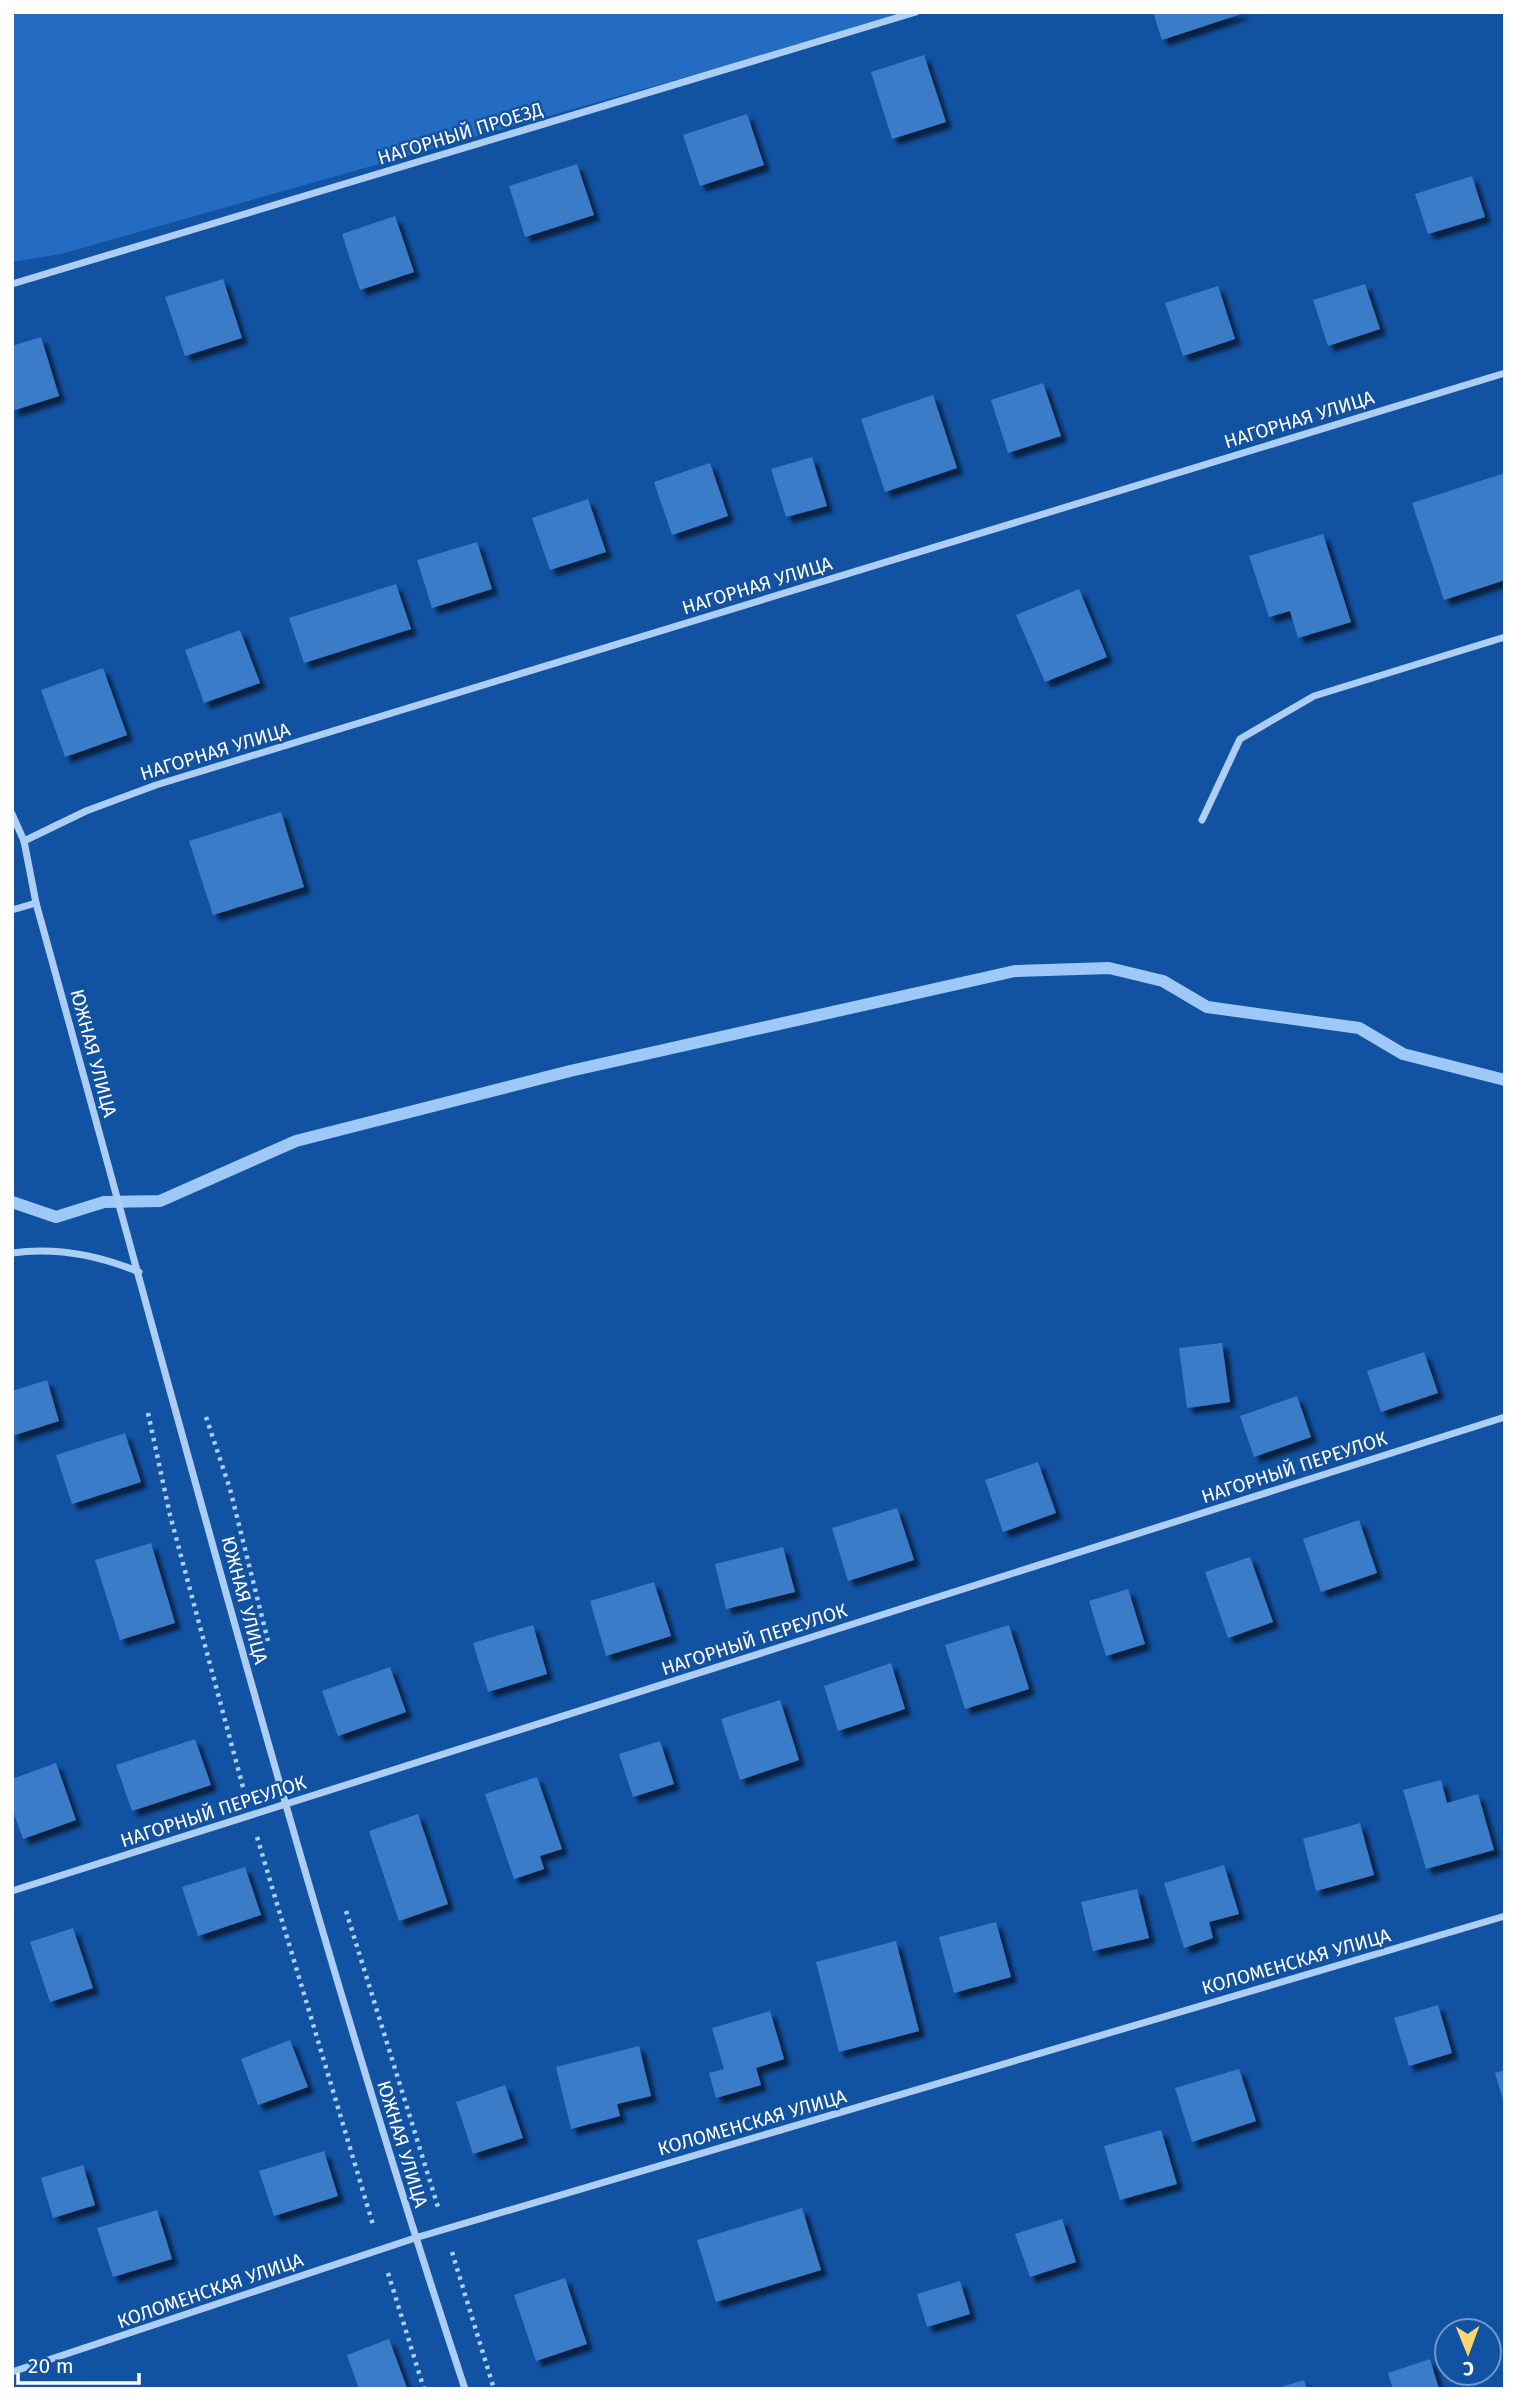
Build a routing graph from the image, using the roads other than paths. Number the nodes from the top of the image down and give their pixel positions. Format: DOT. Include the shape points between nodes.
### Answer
graph roads {
  1 [pos="916,12"];
  2 [pos="12,284"];
  3 [pos="1505,373"];
  4 [pos="1505,637"];
  5 [pos="12,814"];
  6 [pos="1202,820"];
  7 [pos="24,841"];
  8 [pos="36,903"];
  9 [pos="12,910"];
  10 [pos="12,1253"];
  11 [pos="139,1272"];
  12 [pos="1505,1417"];
  13 [pos="285,1805"];
  14 [pos="12,1891"];
  15 [pos="1505,1916"];
  16 [pos="415,2238"];
  17 [pos="12,2372"];
  18 [pos="465,2389"];
  1 -- 2 [label="street, НАГОРНЫЙ ПРОЕЗД"];
  3 -- 7 [label="street, НАГОРНАЯ УЛИЦА" via="156,785"];
  4 -- 6 [label="street" via="1314,696 1240,739"];
  5 -- 7 [label="street, ЮЖНАЯ УЛИЦА"];
  7 -- 8 [label="street, ЮЖНАЯ УЛИЦА"];
  8 -- 9 [label="street"];
  8 -- 11 [label="street, ЮЖНАЯ УЛИЦА"];
  10 -- 11 [label="street" via="33,1250 101,1256"];
  11 -- 13 [label="street, ЮЖНАЯ УЛИЦА"];
  12 -- 13 [label="street, НАГОРНЫЙ ПЕРЕУЛОК"];
  13 -- 14 [label="street, НАГОРНЫЙ ПЕРЕУЛОК"];
  13 -- 16 [label="street, ЮЖНАЯ УЛИЦА"];
  15 -- 16 [label="street, КОЛОМЕНСКАЯ УЛИЦА"];
  16 -- 17 [label="street, КОЛОМЕНСКАЯ УЛИЦА"];
  16 -- 18 [label="street, ЮЖНАЯ УЛИЦА"];
}
